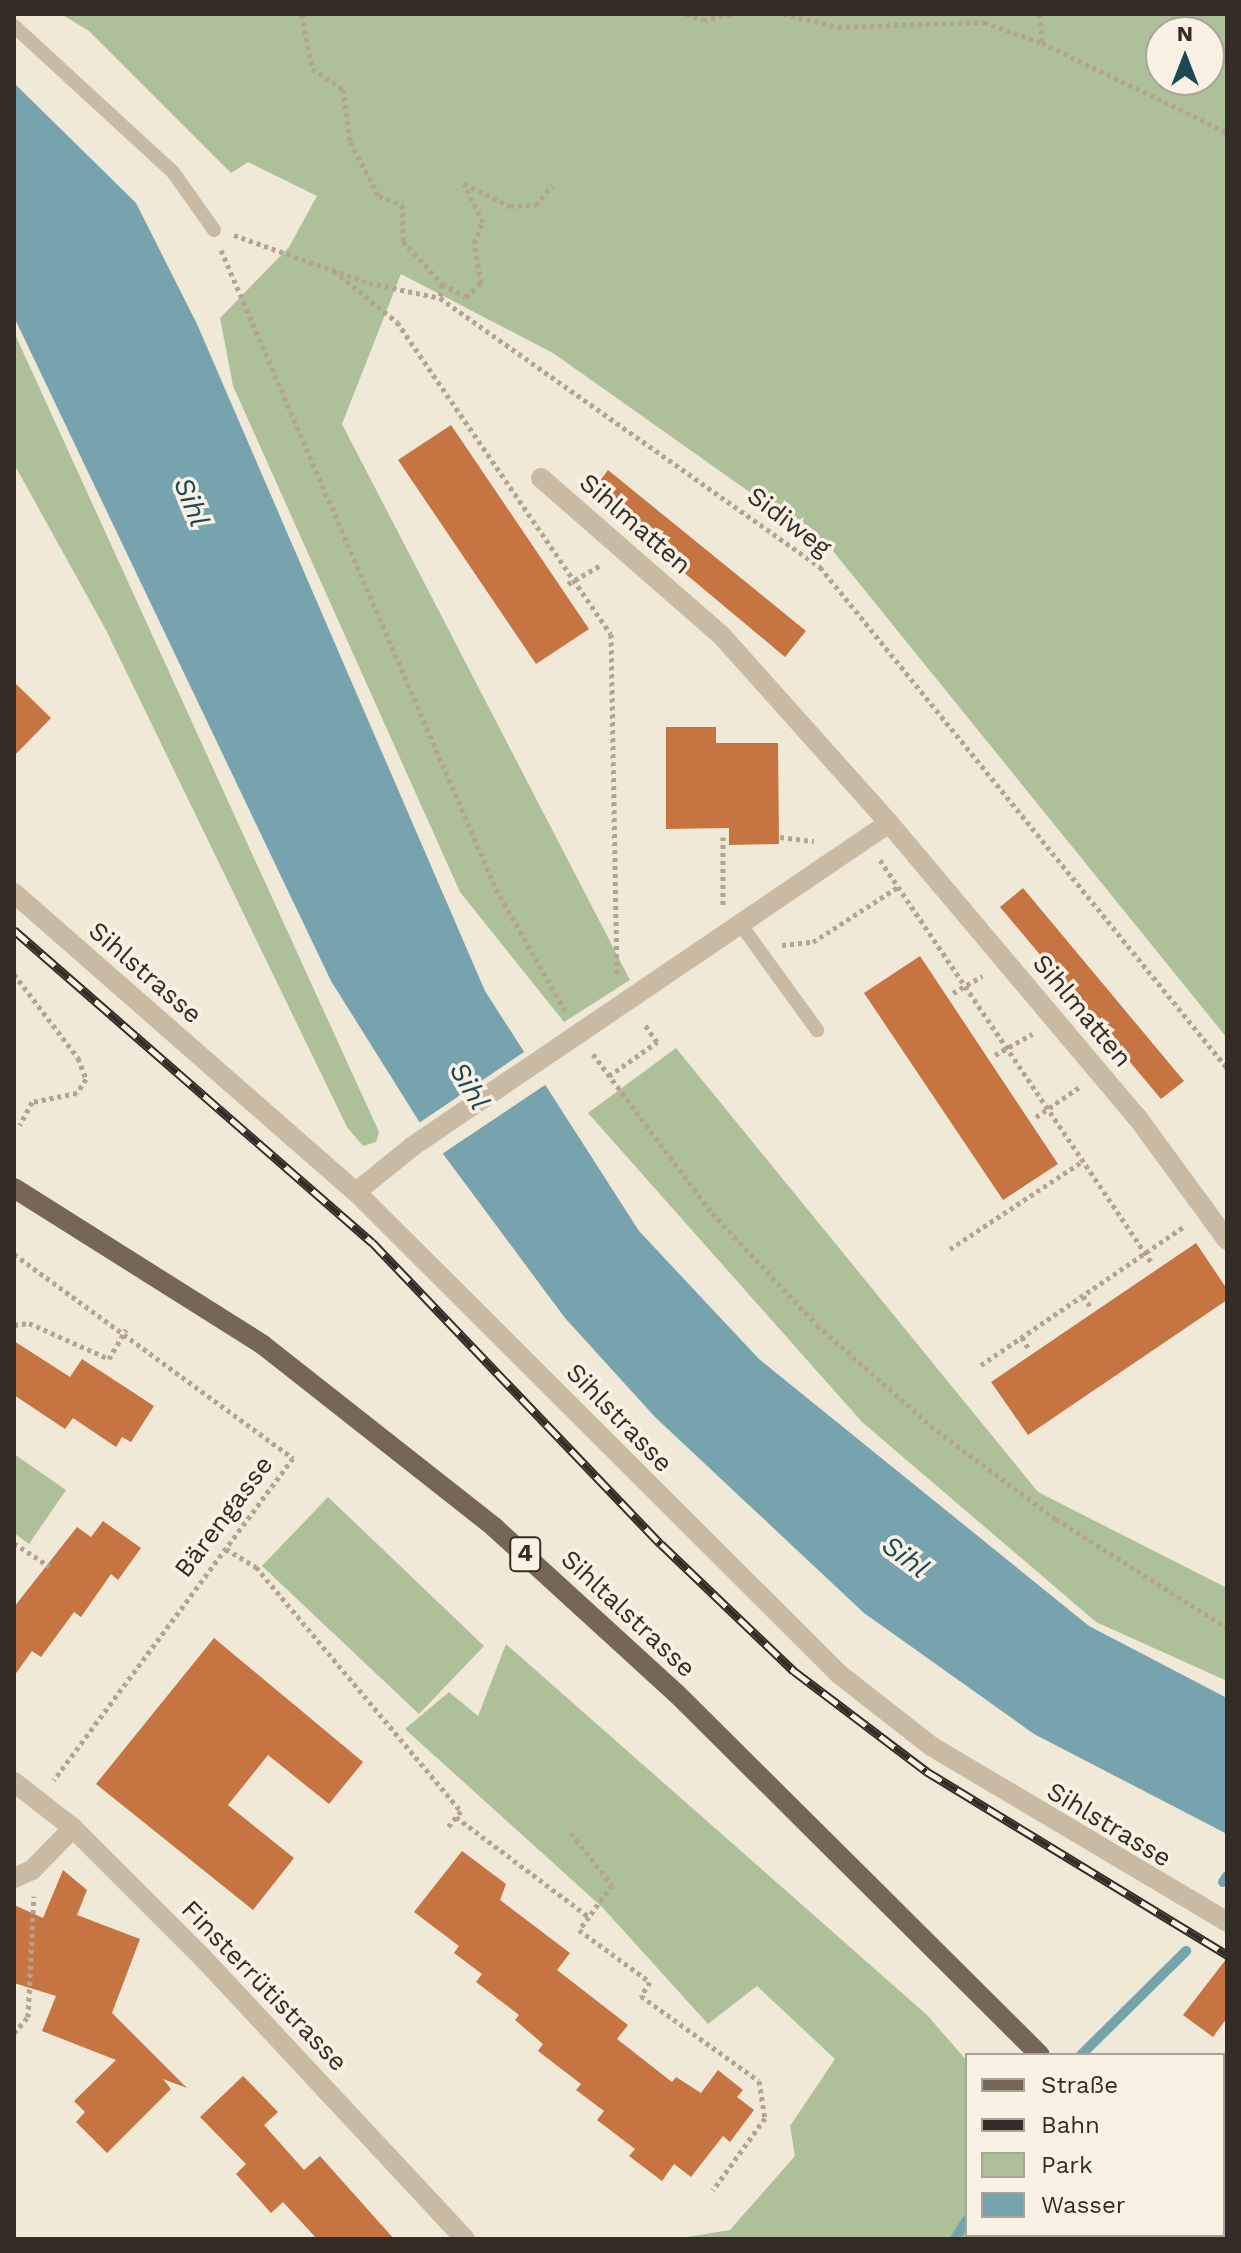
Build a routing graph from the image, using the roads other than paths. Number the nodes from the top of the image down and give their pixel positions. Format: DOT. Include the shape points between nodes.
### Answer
graph roads {
  1 [pos="14,26"];
  2 [pos="214,230"];
  3 [pos="541,478"];
  4 [pos="889,823"];
  5 [pos="14,893"];
  6 [pos="732,922"];
  7 [pos="817,1030"];
  8 [pos="14,1188"];
  9 [pos="356,1192"];
  10 [pos="1227,1240"];
  11 [pos="14,1782"];
  12 [pos="73,1828"];
  13 [pos="23,1874"];
  14 [pos="1227,1922"];
  15 [pos="1038,2053"];
  16 [pos="465,2239"];
  1 -- 2 [label="lane" via="173,172"];
  3 -- 4 [label="street, Sihlmatten" via="721,635"];
  4 -- 6 [label="street"];
  4 -- 10 [label="street, Sihlmatten" via="1137,1117"];
  5 -- 9 [label="street, Sihlstrasse"];
  6 -- 7 [label="lane"];
  6 -- 9 [label="street"];
  8 -- 15 [label="main road, Sihltalstrasse / 4" via="263,1345 494,1527 676,1693"];
  9 -- 14 [label="street, Sihlstrasse" via="839,1674 931,1746"];
  11 -- 12 [label="street, Finsterrütistrasse"];
  12 -- 13 [label="street"];
  12 -- 16 [label="street, Finsterrütistrasse" via="260,2016"];
}
